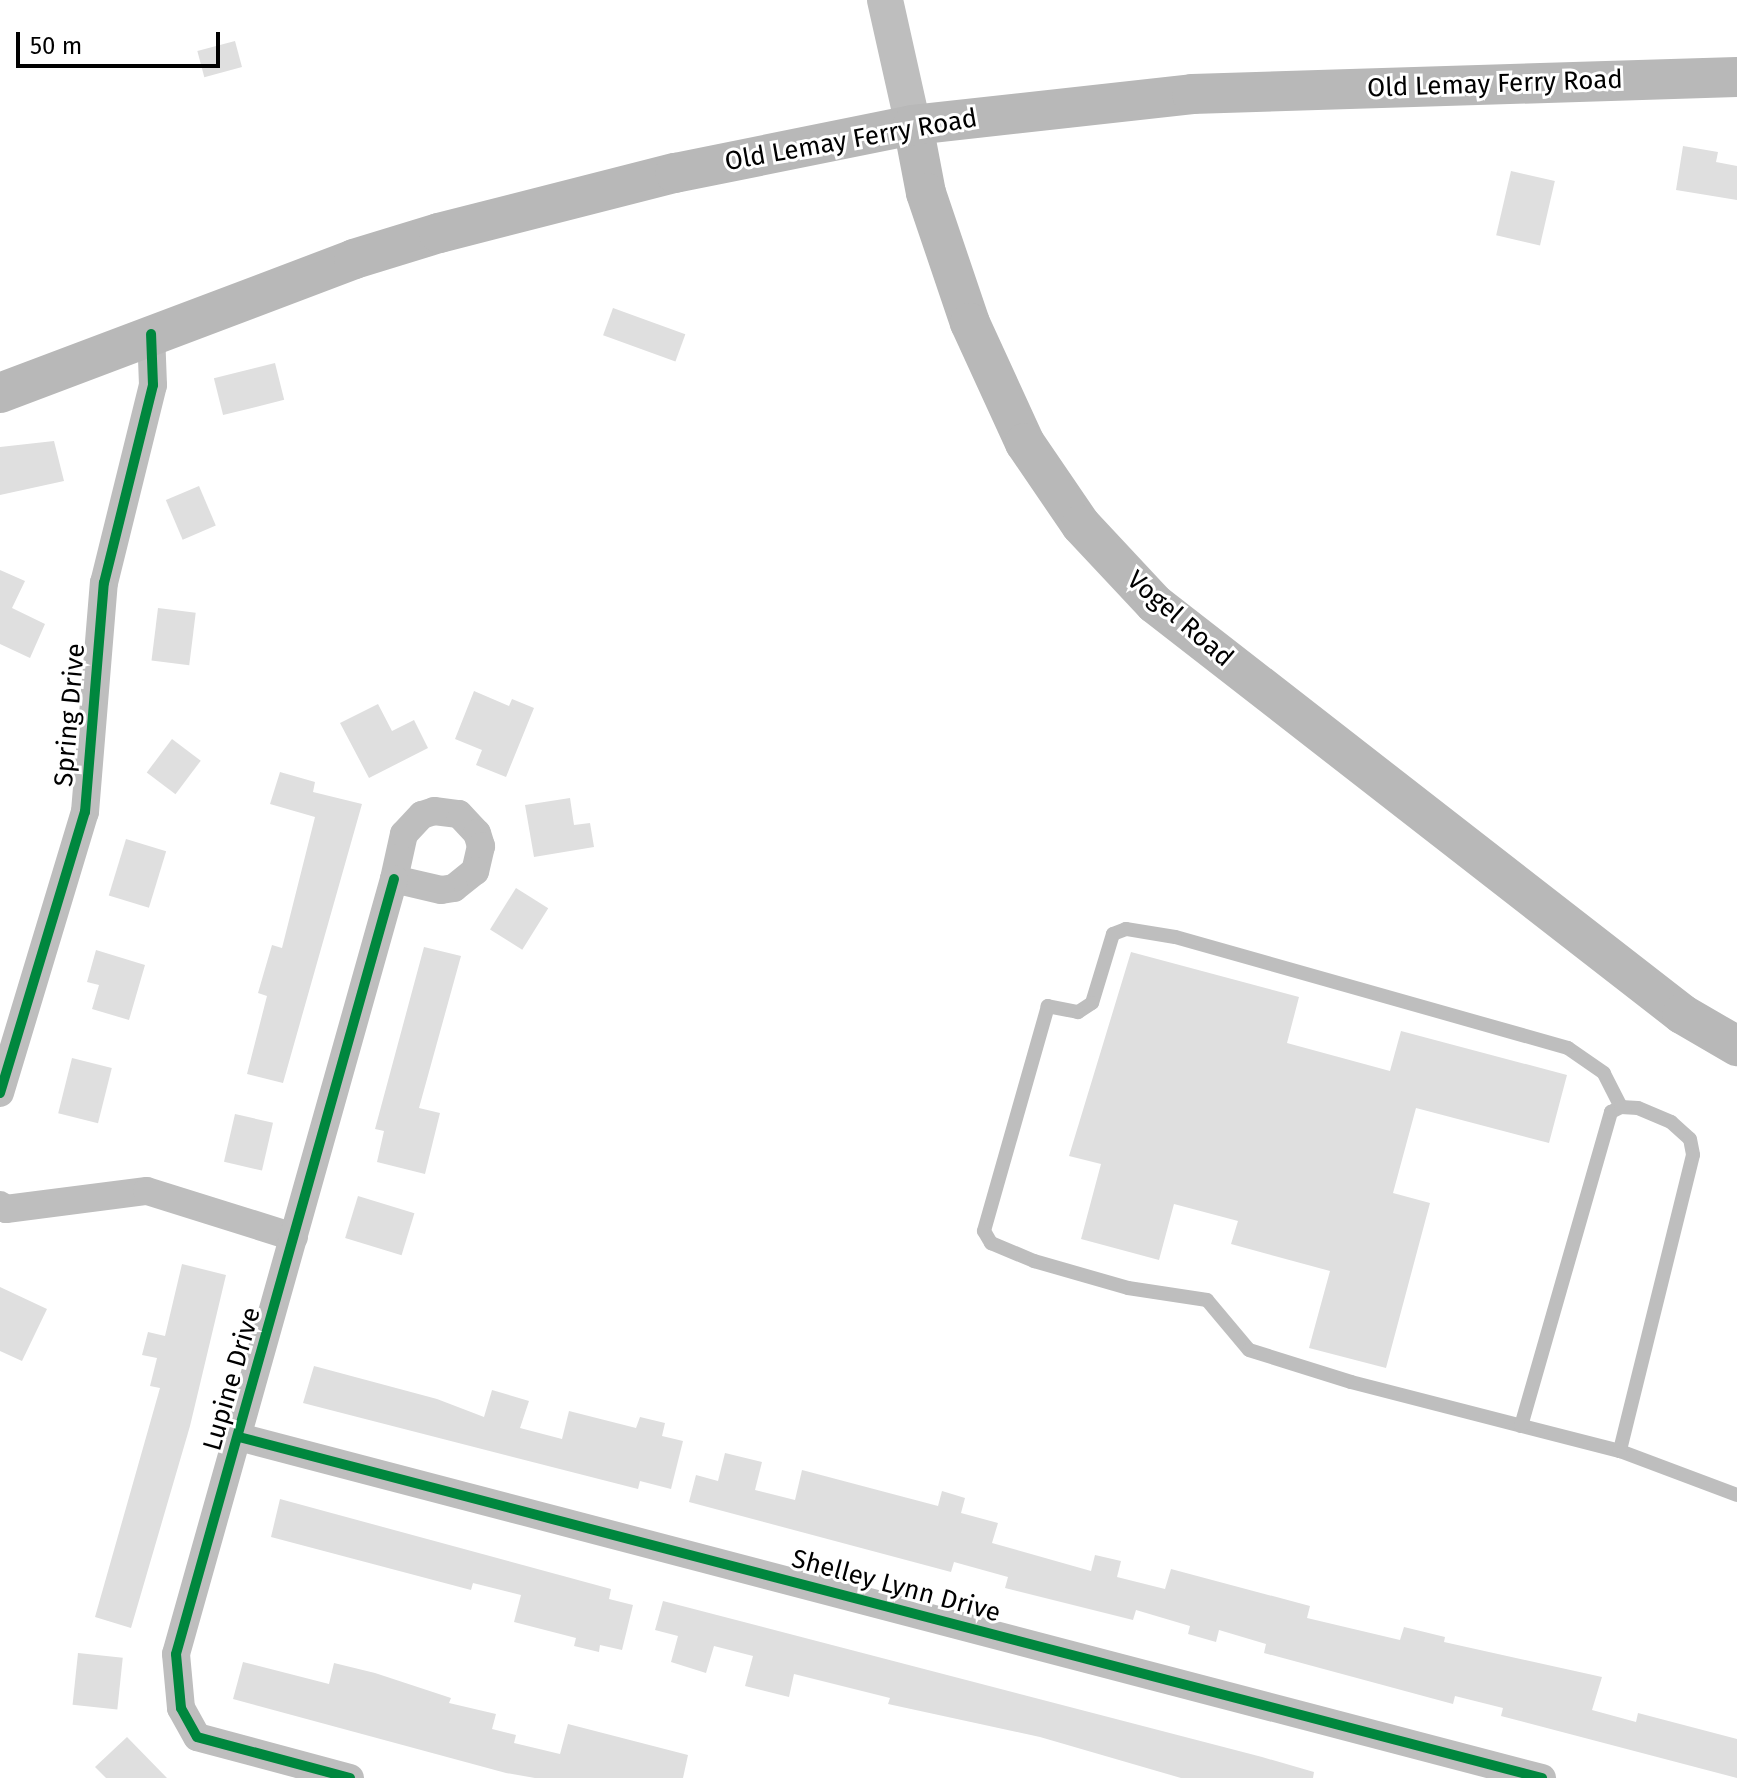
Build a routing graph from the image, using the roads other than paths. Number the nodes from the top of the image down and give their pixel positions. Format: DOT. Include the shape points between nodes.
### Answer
graph roads {
  1 [pos="885,0"];
  2 [pos="1737,77"];
  3 [pos="913,125"];
  4 [pos="151,334"];
  5 [pos="0,393"];
  6 [pos="394,879"];
  7 [pos="1737,1046"];
  8 [pos="0,1093"];
  9 [pos="1621,1107"];
  10 [pos="2,1210"];
  11 [pos="294,1237"];
  12 [pos="1521,1426"];
  13 [pos="239,1437"];
  14 [pos="1620,1451"];
  15 [pos="1737,1495"];
  16 [pos="350,1778"];
  17 [pos="1542,1778"];
  1 -- 3 [label="street, Vogel Road"];
  2 -- 3 [label="main road, Old Lemay Ferry Road" via="1192,94"];
  3 -- 4 [label="main road, Old Lemay Ferry Road" via="675,173 439,233"];
  3 -- 7 [label="main road, Vogel Road" via="926,193 970,323 1025,443 1081,525 1155,604 1682,1014"];
  4 -- 5 [label="main road, Old Lemay Ferry Road"];
  4 -- 8 [label="street, Spring Drive" via="153,385 104,583 85,812"];
  6 -- 11 [label="street, Lupine Drive"];
  9 -- 12 [label="lane" via="1611,1112"];
  9 -- 12 [label="lane" via="1604,1073 1568,1048 1175,937 1126,929 1113,934 1092,1003 1078,1012 1048,1006 986,1216 984,1231 991,1243 1128,1288 1207,1300 1249,1350"];
  9 -- 14 [label="lane" via="1671,1122 1690,1139 1693,1155"];
  10 -- 11 [label="street" via="147,1191"];
  11 -- 13 [label="street, Lupine Drive"];
  12 -- 14 [label="lane"];
  13 -- 16 [label="street, Lupine Drive" via="176,1654 181,1708 197,1737"];
  13 -- 17 [label="street, Shelley Lynn Drive"];
  14 -- 15 [label="lane"];
}
